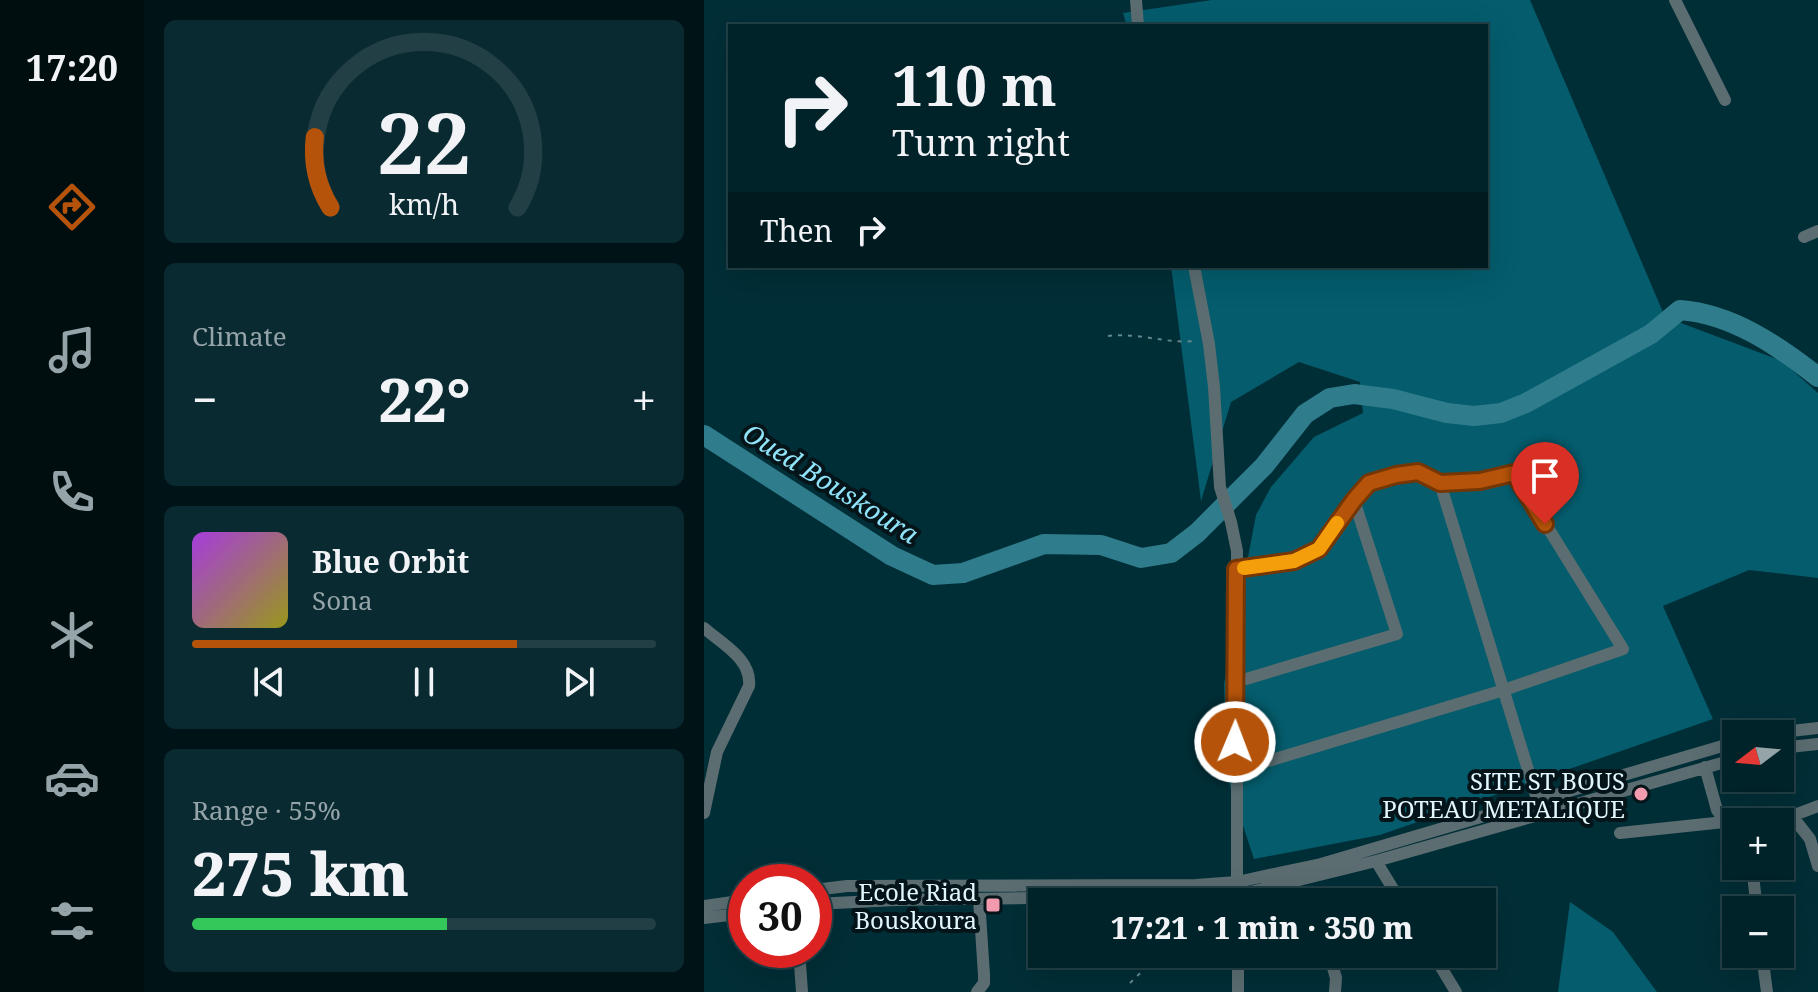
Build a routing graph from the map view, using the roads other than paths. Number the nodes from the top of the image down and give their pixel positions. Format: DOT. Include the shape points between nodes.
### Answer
graph roads {
  1 [pos="1136,0"];
  2 [pos="1675,0"];
  3 [pos="1138,24"];
  4 [pos="1725,100"];
  5 [pos="1818,231"];
  6 [pos="1804,237"];
  7 [pos="1194,268"];
  8 [pos="1440,483"];
  9 [pos="1354,500"];
  10 [pos="1236,569"];
  11 [pos="704,628"];
  12 [pos="1236,682"];
  13 [pos="1504,690"];
  14 [pos="1818,728"];
  15 [pos="1794,731"];
  16 [pos="1818,744"];
  17 [pos="1722,746"];
  18 [pos="1794,747"];
  19 [pos="1722,763"];
  20 [pos="1705,767"];
  21 [pos="1235,771"];
  22 [pos="1537,799"];
  23 [pos="1818,806"];
  24 [pos="704,813"];
  25 [pos="1794,815"];
  26 [pos="1722,816"];
  27 [pos="1794,819"];
  28 [pos="1722,823"];
  29 [pos="1620,833"];
  30 [pos="1376,861"];
  31 [pos="1818,866"];
  32 [pos="1281,887"];
  33 [pos="832,888"];
  34 [pos="1211,888"];
  35 [pos="1237,888"];
  36 [pos="1252,888"];
  37 [pos="1274,888"];
  38 [pos="1392,888"];
  39 [pos="1028,898"];
  40 [pos="979,899"];
  41 [pos="832,902"];
  42 [pos="728,903"];
  43 [pos="704,906"];
  44 [pos="728,915"];
  45 [pos="704,918"];
  46 [pos="800,968"];
  47 [pos="1238,968"];
  48 [pos="1333,968"];
  49 [pos="1441,968"];
  50 [pos="1764,968"];
  51 [pos="802,992"];
  52 [pos="977,992"];
  53 [pos="1238,992"];
  54 [pos="1335,992"];
  55 [pos="1456,992"];
  56 [pos="1767,992"];
  1 -- 3 [label="street"];
  2 -- 4 [label="street"];
  5 -- 6 [label="street"];
  7 -- 10 [label="street" via="1217,414 1222,498 1237,551"];
  8 -- 9 [label="street" via="1418,472 1396,475 1369,483"];
  8 -- 13 [label="street"];
  8 -- 13 [label="street" via="1514,473 1623,649"];
  9 -- 10 [label="street" via="1319,549 1294,561"];
  9 -- 12 [label="street" via="1397,634"];
  10 -- 12 [label="street"];
  11 -- 24 [label="street" via="743,662 750,679 717,752"];
  12 -- 21 [label="street"];
  13 -- 21 [label="street"];
  13 -- 22 [label="street"];
  14 -- 15 [label="street"];
  16 -- 18 [label="street"];
  17 -- 22 [label="street"];
  19 -- 20 [label="street"];
  20 -- 26 [label="street"];
  20 -- 30 [label="street"];
  21 -- 35 [label="street"];
  22 -- 36 [label="street"];
  23 -- 25 [label="street"];
  27 -- 31 [label="street" via="1810,839"];
  28 -- 29 [label="street"];
  30 -- 32 [label="street"];
  30 -- 38 [label="street"];
  32 -- 37 [label="street"];
  33 -- 34 [label="street"];
  39 -- 40 [label="street"];
  40 -- 41 [label="street"];
  40 -- 52 [label="street" via="984,983"];
  42 -- 43 [label="street"];
  44 -- 45 [label="street"];
  46 -- 51 [label="street"];
  47 -- 53 [label="street"];
  48 -- 54 [label="street"];
  49 -- 55 [label="street"];
  50 -- 56 [label="street"];
}
